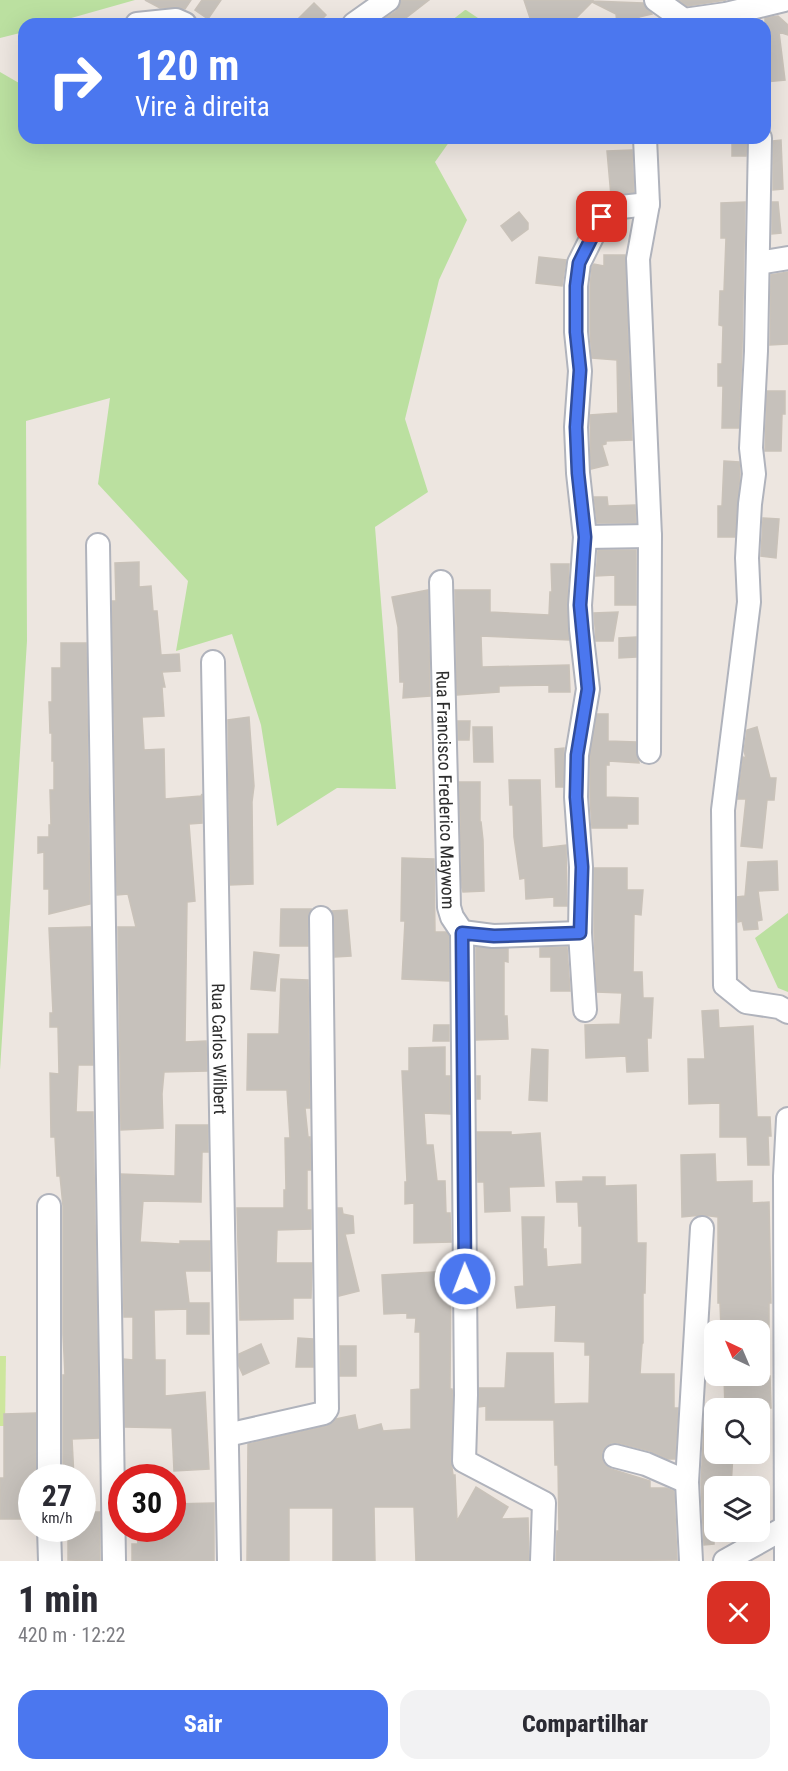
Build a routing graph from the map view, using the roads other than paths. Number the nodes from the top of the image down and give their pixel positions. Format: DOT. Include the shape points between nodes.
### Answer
graph roads {
  1 [pos="388,0"];
  2 [pos="656,0"];
  3 [pos="784,0"];
  4 [pos="362,18"];
  5 [pos="654,18"];
  6 [pos="681,18"];
  7 [pos="698,18"];
  8 [pos="645,144"];
  9 [pos="760,144"];
  10 [pos="648,204"];
  11 [pos="788,258"];
  12 [pos="758,263"];
  13 [pos="650,536"];
  14 [pos="585,537"];
  15 [pos="98,545"];
  16 [pos="441,582"];
  17 [pos="213,662"];
  18 [pos="649,752"];
  19 [pos="321,918"];
  20 [pos="462,933"];
  21 [pos="580,933"];
  22 [pos="585,1010"];
  23 [pos="788,1012"];
  24 [pos="788,1119"];
  25 [pos="49,1206"];
  26 [pos="702,1228"];
  27 [pos="227,1435"];
  28 [pos="615,1456"];
  29 [pos="49,1464"];
  30 [pos="687,1482"];
  31 [pos="787,1526"];
  32 [pos="50,1542"];
  33 [pos="50,1561"];
  34 [pos="114,1561"];
  35 [pos="229,1561"];
  36 [pos="542,1561"];
  37 [pos="692,1561"];
  38 [pos="726,1561"];
  39 [pos="786,1561"];
  1 -- 4 [label="street"];
  2 -- 5 [label="street"];
  2 -- 6 [label="street"];
  3 -- 7 [label="street"];
  8 -- 10 [label="street"];
  9 -- 12 [label="street"];
  10 -- 13 [label="street" via="638,258"];
  10 -- 14 [label="street" via="609,211 602,217 579,263 576,427"];
  11 -- 12 [label="street"];
  12 -- 23 [label="street" via="751,448 754,474 747,558 749,602 723,810 725,985 750,1004 779,1007"];
  13 -- 14 [label="street"];
  13 -- 18 [label="street"];
  14 -- 21 [label="street" via="580,605 588,689 577,755 576,797 582,867"];
  15 -- 34 [label="street"];
  16 -- 20 [label="street, Rua Francisco Frederico Maywom" via="449,907"];
  17 -- 27 [label="street, Rua Carlos Wilbert"];
  19 -- 27 [label="street" via="327,1408 324,1413"];
  20 -- 21 [label="street"];
  20 -- 36 [label="street, Rua Francisco Frederico Maywom" via="464,1461 544,1503"];
  21 -- 22 [label="street"];
  24 -- 31 [label="street"];
  25 -- 29 [label="street"];
  26 -- 30 [label="street"];
  27 -- 35 [label="street, Rua Carlos Wilbert"];
  28 -- 30 [label="street" via="646,1464"];
  30 -- 37 [label="street"];
  31 -- 38 [label="street"];
  31 -- 39 [label="street"];
  32 -- 33 [label="street"];
}
